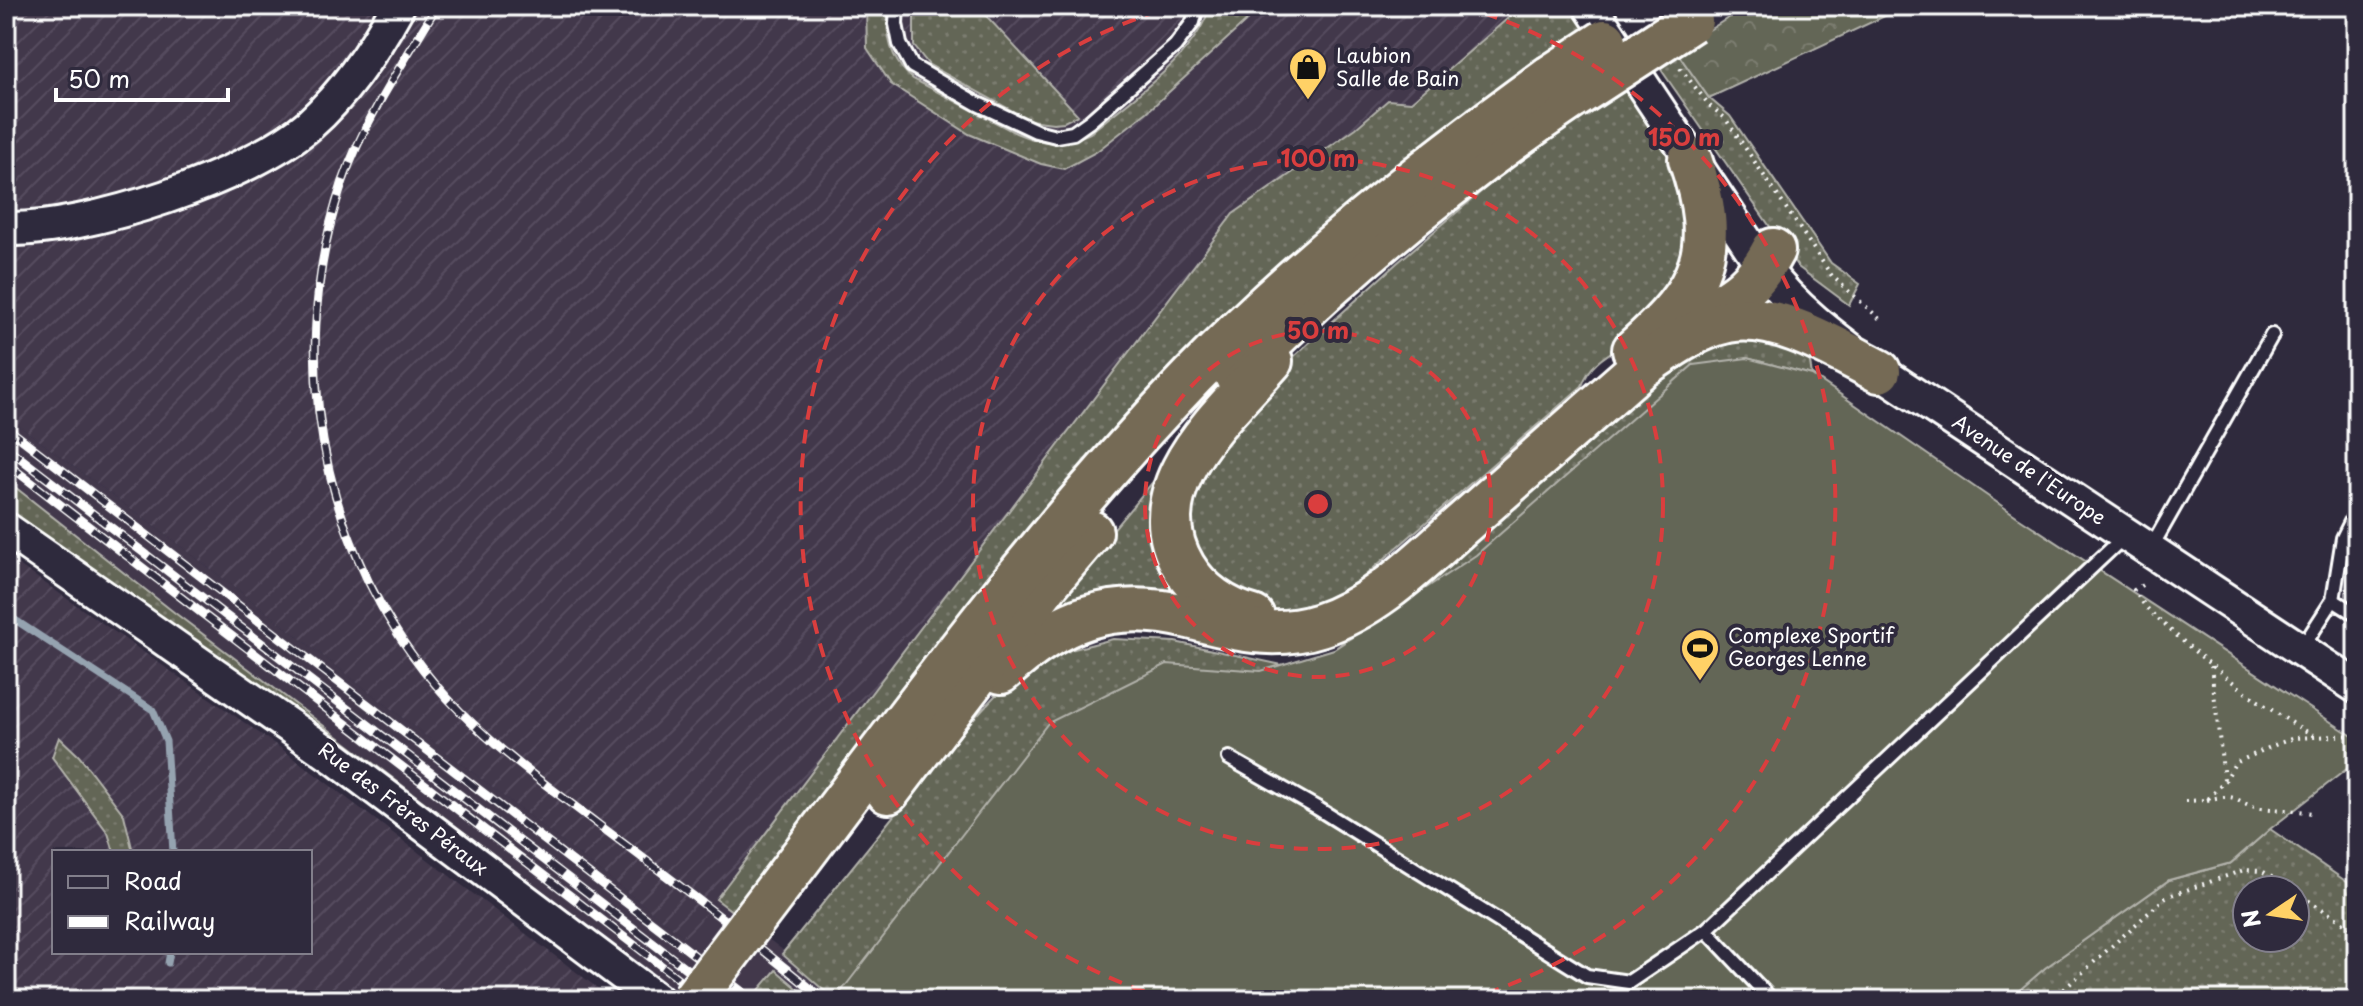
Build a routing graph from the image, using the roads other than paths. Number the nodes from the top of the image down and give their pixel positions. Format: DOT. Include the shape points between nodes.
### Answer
graph roads {
  1 [pos="398,6"];
  2 [pos="897,6"];
  3 [pos="1197,6"];
  4 [pos="1590,6"];
  5 [pos="1608,6"];
  6 [pos="1689,11"];
  7 [pos="1562,87"];
  8 [pos="1690,159"];
  9 [pos="1735,209"];
  10 [pos="6,229"];
  11 [pos="1764,257"];
  12 [pos="1333,283"];
  13 [pos="1684,301"];
  14 [pos="2272,335"];
  15 [pos="1641,367"];
  16 [pos="1879,371"];
  17 [pos="2357,510"];
  18 [pos="6,529"];
  19 [pos="2146,539"];
  20 [pos="2333,600"];
  21 [pos="2357,615"];
  22 [pos="2306,641"];
  23 [pos="2357,663"];
  24 [pos="2357,687"];
  25 [pos="1229,758"];
  26 [pos="912,760"];
  27 [pos="766,929"];
  28 [pos="1706,930"];
  29 [pos="657,1000"];
  30 [pos="693,1000"];
  31 [pos="730,1000"];
  32 [pos="1768,1000"];
  1 -- 10 [label="street" via="328,105 297,134 250,164 114,212"];
  2 -- 3 [label="lane" via="900,44 912,66 978,104 1056,136 1073,133 1090,121 1175,46 1193,22"];
  4 -- 8 [label="street"];
  5 -- 9 [label="street"];
  6 -- 7 [label="highway, bridge"];
  7 -- 12 [label="highway"];
  7 -- 27 [label="highway" via="1461,141 1356,224 1164,408 1019,572"];
  8 -- 9 [label="street"];
  8 -- 13 [label="highway" via="1706,233 1701,266"];
  9 -- 11 [label="street, Avenue de l'Europe"];
  11 -- 13 [label="highway" via="1720,271"];
  11 -- 15 [label="highway" via="1746,289 1675,333"];
  11 -- 16 [label="street, Avenue de l'Europe" via="1782,290 1813,321"];
  11 -- 19 [label="street, Avenue de l'Europe" via="1818,305"];
  12 -- 13 [label="highway" via="1205,435 1186,461 1172,495 1173,541 1189,575 1215,599 1259,619 1321,611 1369,586"];
  12 -- 26 [label="highway" via="1234,376 1137,479 1046,585"];
  14 -- 19 [label="lane"];
  15 -- 16 [label="highway" via="1699,331 1742,320 1807,335"];
  15 -- 26 [label="highway" via="1403,576 1346,614 1307,629 1268,634 1146,610 1078,619 1026,649"];
  16 -- 19 [label="street, Avenue de l'Europe"];
  17 -- 20 [label="lane" via="2343,538"];
  18 -- 29 [label="street, Rue des Frères Péraux" via="335,758"];
  19 -- 22 [label="street, Avenue de l'Europe"];
  19 -- 28 [label="lane"];
  20 -- 21 [label="lane"];
  20 -- 22 [label="lane"];
  22 -- 23 [label="street, Avenue de l'Europe"];
  22 -- 24 [label="street, Avenue de l'Europe"];
  25 -- 28 [label="lane" via="1587,976 1629,982"];
  26 -- 27 [label="highway"];
  27 -- 30 [label="highway, bridge"];
  27 -- 31 [label="highway"];
  28 -- 32 [label="lane"];
}
